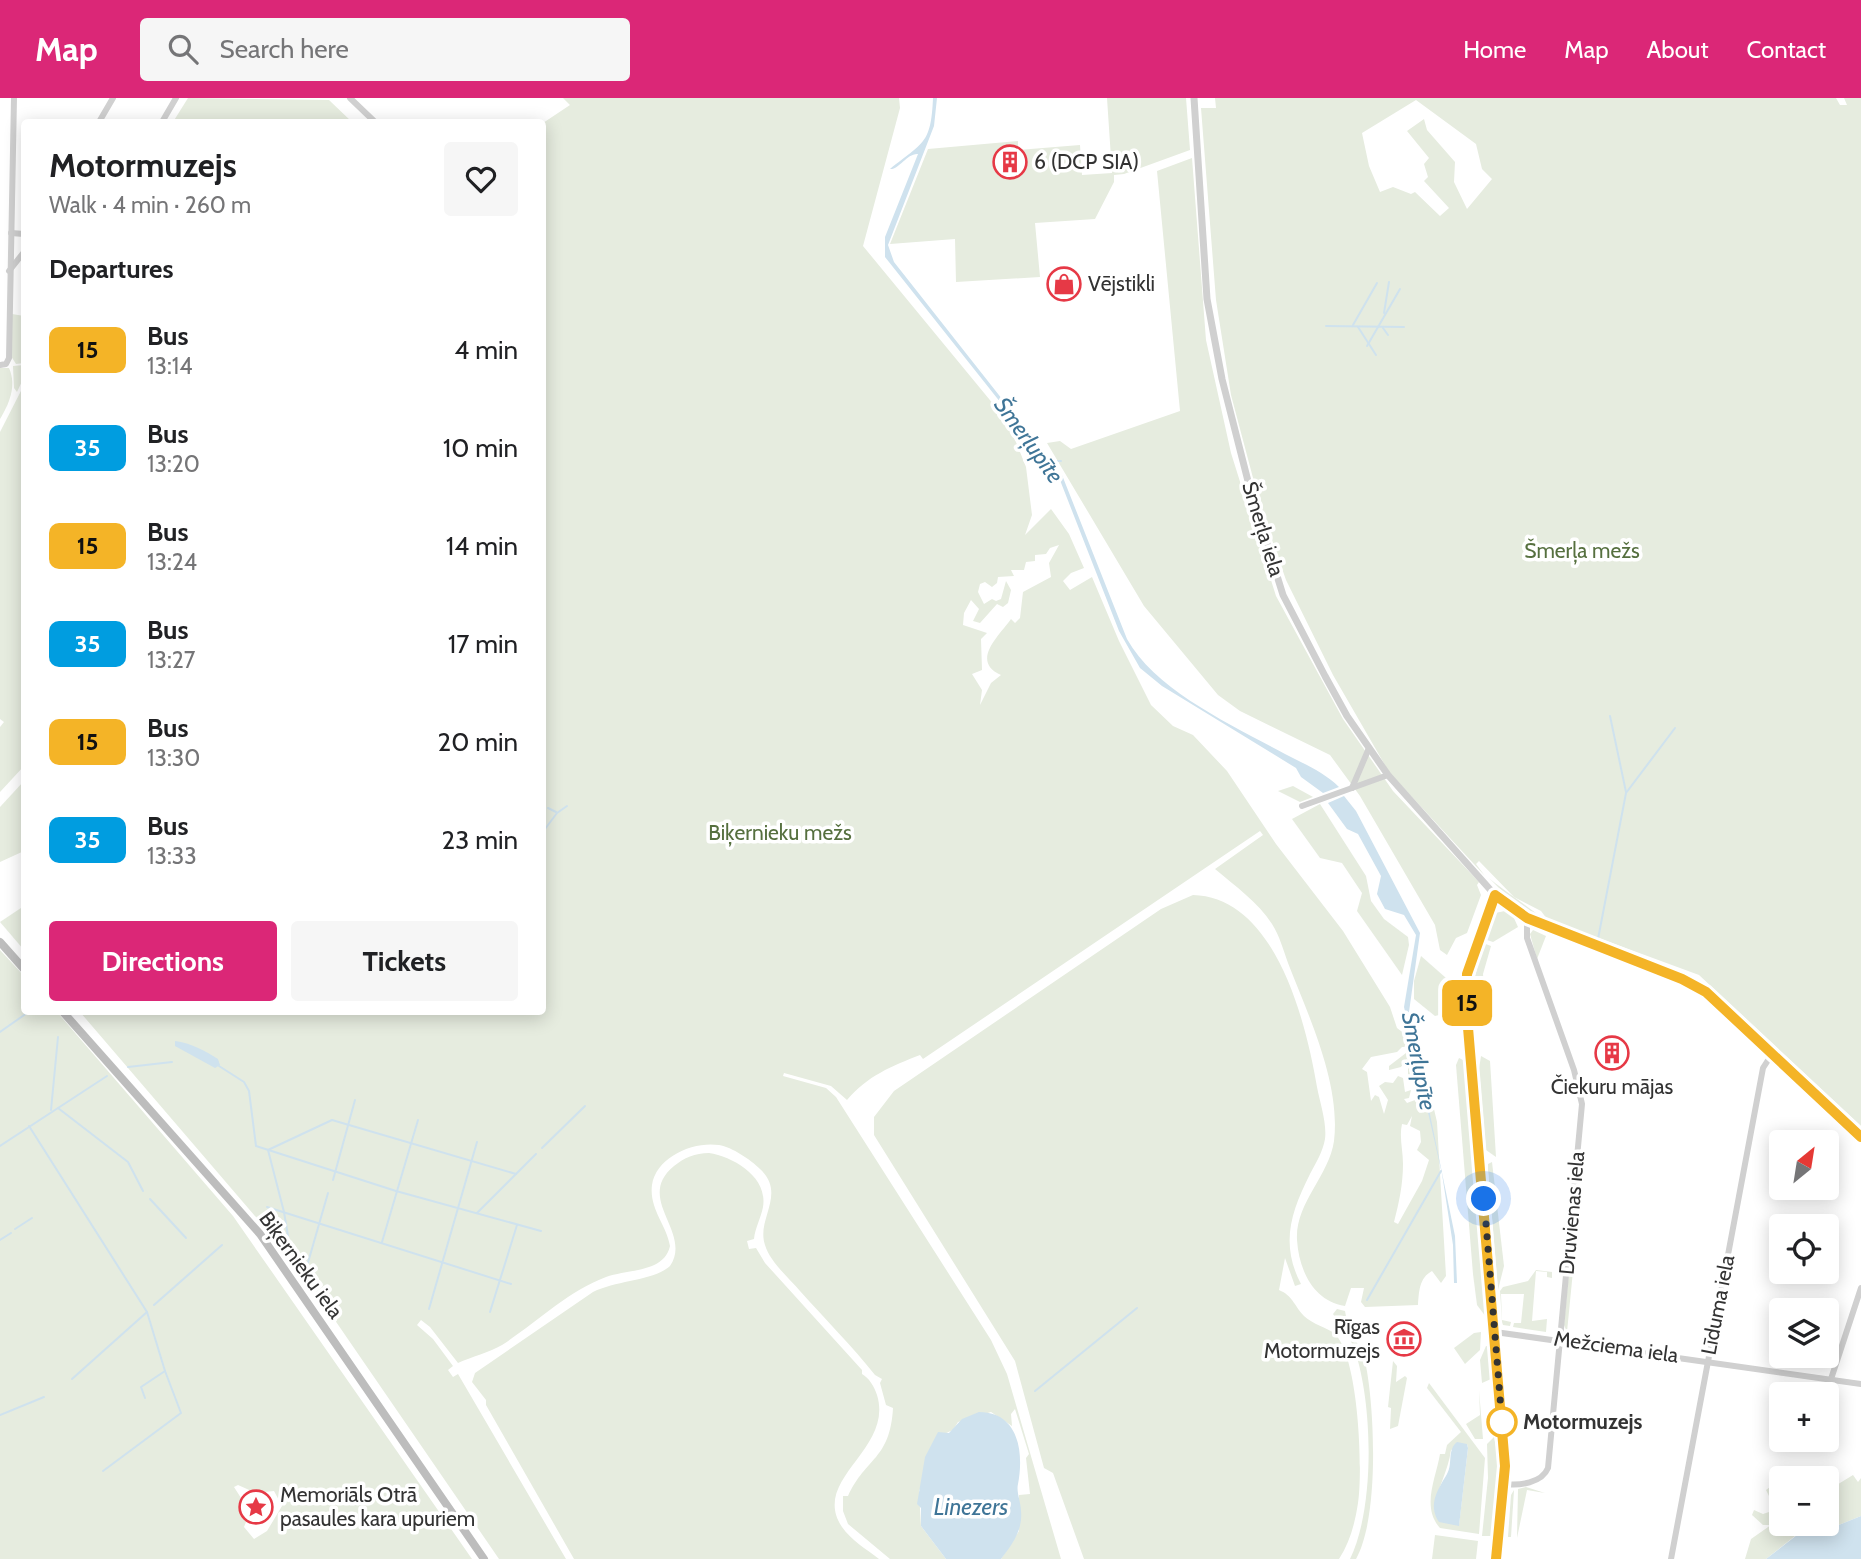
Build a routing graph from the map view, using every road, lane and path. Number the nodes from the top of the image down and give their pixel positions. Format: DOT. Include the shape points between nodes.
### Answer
graph roads {
  1 [pos="14,98"];
  2 [pos="113,98"];
  3 [pos="176,98"];
  4 [pos="350,98"];
  5 [pos="1194,98"];
  6 [pos="101,119"];
  7 [pos="164,119"];
  8 [pos="372,119"];
  9 [pos="11,233"];
  10 [pos="21,234"];
  11 [pos="21,257"];
  12 [pos="9,271"];
  13 [pos="0,365"];
  14 [pos="1369,748"];
  15 [pos="1388,775"];
  16 [pos="1352,788"];
  17 [pos="1302,806"];
  18 [pos="1495,895"];
  19 [pos="1527,918"];
  20 [pos="0,942"];
  21 [pos="21,966"];
  22 [pos="66,1015"];
  23 [pos="1772,1054"];
  24 [pos="1861,1138"];
  25 [pos="1861,1288"];
  26 [pos="1495,1332"];
  27 [pos="1561,1339"];
  28 [pos="1708,1360"];
  29 [pos="1831,1379"];
  30 [pos="1861,1384"];
  31 [pos="1505,1485"];
  32 [pos="484,1559"];
  33 [pos="1496,1559"];
  34 [pos="1671,1559"];
  1 -- 9 [label="street"];
  2 -- 6 [label="street"];
  3 -- 7 [label="street"];
  4 -- 8 [label="street"];
  5 -- 14 [label="street, Šmerļa iela" via="1207,299 1250,489 1283,595"];
  9 -- 10 [label="street"];
  9 -- 12 [label="street"];
  11 -- 12 [label="street"];
  12 -- 13 [label="street" via="8,362"];
  14 -- 15 [label="street, Šmerļa iela"];
  14 -- 16 [label="street"];
  15 -- 16 [label="street"];
  15 -- 18 [label="street, Šmerļa iela"];
  16 -- 17 [label="street"];
  18 -- 19 [label="street, Šmerļa iela"];
  18 -- 26 [label="street" via="1467,974 1466,1004"];
  19 -- 23 [label="street, Šmerļa iela" via="1690,984 1719,1003"];
  19 -- 27 [label="street, Druvienas iela" via="1527,938 1581,1097"];
  20 -- 21 [label="main road"];
  22 -- 32 [label="main road, Biķernieku iela" via="260,1234"];
  23 -- 24 [label="street, Šmerļa iela"];
  23 -- 28 [label="street, Līduma iela" via="1763,1068"];
  25 -- 29 [label="street"];
  26 -- 27 [label="street, Mežciema iela"];
  26 -- 31 [label="street"];
  27 -- 28 [label="street, Mežciema iela"];
  27 -- 31 [label="street, Druvienas iela" via="1546,1473 1521,1484"];
  28 -- 29 [label="street, Mežciema iela"];
  28 -- 34 [label="street, Līduma iela"];
  29 -- 30 [label="street, Mežciema iela"];
  31 -- 33 [label="street"];
}
